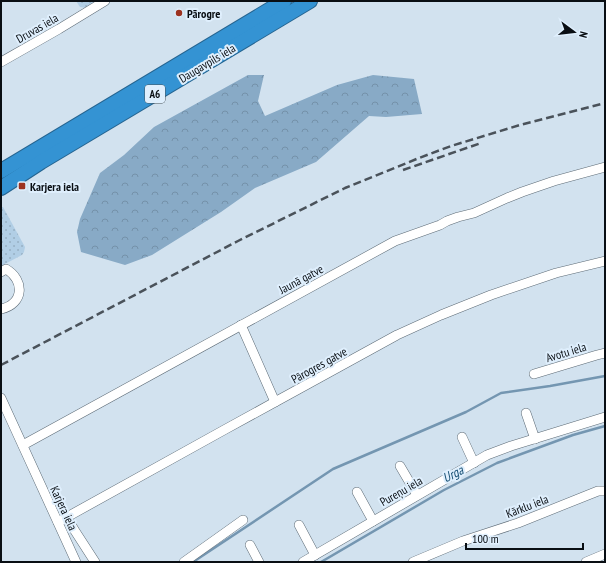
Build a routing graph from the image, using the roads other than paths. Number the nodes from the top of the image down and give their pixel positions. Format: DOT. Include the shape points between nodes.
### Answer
graph roads {
  1 [pos="105,1"];
  2 [pos="284,1"];
  3 [pos="310,1"];
  4 [pos="1,62"];
  5 [pos="605,167"];
  6 [pos="1,171"];
  7 [pos="1,188"];
  8 [pos="605,261"];
  9 [pos="1,272"];
  10 [pos="1,309"];
  11 [pos="240,325"];
  12 [pos="605,353"];
  13 [pos="534,374"];
  14 [pos="1,398"];
  15 [pos="275,402"];
  16 [pos="526,413"];
  17 [pos="605,417"];
  18 [pos="462,437"];
  19 [pos="535,439"];
  20 [pos="23,445"];
  21 [pos="474,463"];
  22 [pos="400,466"];
  23 [pos="605,491"];
  24 [pos="357,492"];
  25 [pos="417,495"];
  26 [pos="67,518"];
  27 [pos="243,520"];
  28 [pos="373,521"];
  29 [pos="58,522"];
  30 [pos="299,525"];
  31 [pos="250,545"];
  32 [pos="605,554"];
  33 [pos="315,555"];
  34 [pos="76,562"];
  35 [pos="95,562"];
  36 [pos="184,562"];
  37 [pos="259,562"];
  38 [pos="303,562"];
  39 [pos="413,562"];
  40 [pos="586,562"];
  1 -- 4 [label="street, Druvas iela"];
  2 -- 6 [label="highway, Daugavpils iela / A6"];
  3 -- 7 [label="highway, Daugavpils iela / A6"];
  5 -- 11 [label="street, Jaunā gatve" via="528,190 395,241"];
  8 -- 15 [label="street, Pārogres gatve" via="549,276 441,315 397,335"];
  9 -- 10 [label="street" via="6,269 13,273 20,286 20,295 15,302"];
  11 -- 15 [label="street"];
  11 -- 20 [label="street, Jaunā gatve"];
  12 -- 13 [label="street, Avotu iela"];
  14 -- 20 [label="street, Karjera iela"];
  15 -- 26 [label="street, Pārogres gatve"];
  16 -- 19 [label="street"];
  17 -- 19 [label="street, Pureņu iela"];
  18 -- 21 [label="street"];
  19 -- 21 [label="street, Pureņu iela" via="499,450"];
  20 -- 29 [label="street, Karjera iela"];
  21 -- 25 [label="street, Pureņu iela"];
  22 -- 25 [label="street"];
  23 -- 39 [label="street, Kārklu iela" via="598,491"];
  24 -- 28 [label="street"];
  25 -- 28 [label="street, Pureņu iela"];
  26 -- 29 [label="street, Pārogres gatve"];
  26 -- 35 [label="street"];
  27 -- 36 [label="street"];
  28 -- 33 [label="street, Pureņu iela"];
  29 -- 34 [label="street, Karjera iela"];
  30 -- 33 [label="street"];
  31 -- 37 [label="street"];
  32 -- 40 [label="street"];
  33 -- 38 [label="street, Pureņu iela"];
}
